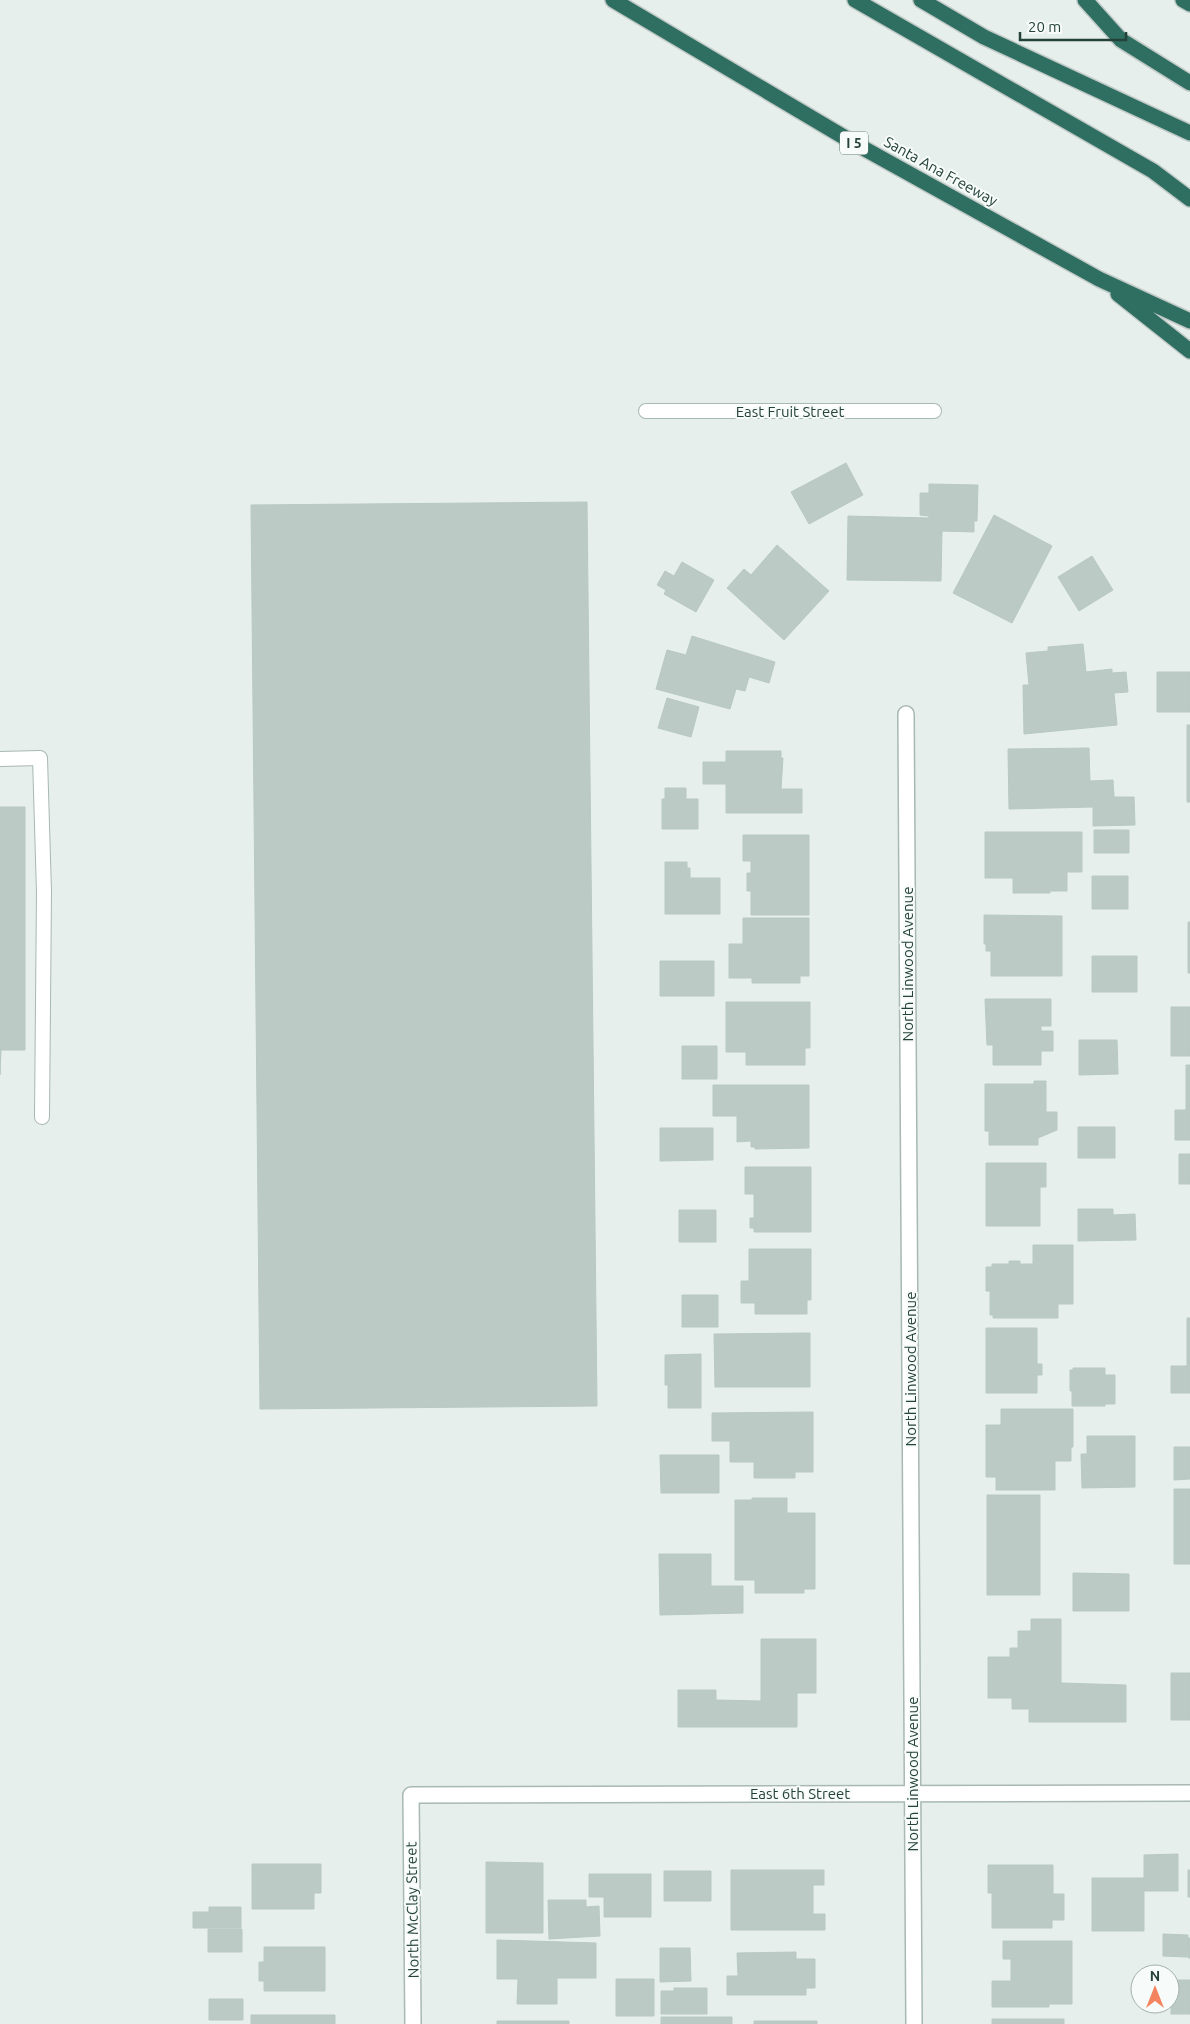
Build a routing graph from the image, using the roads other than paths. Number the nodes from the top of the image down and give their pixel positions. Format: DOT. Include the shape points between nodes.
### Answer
graph roads {
  1 [pos="612,0"];
  2 [pos="855,0"];
  3 [pos="921,0"];
  4 [pos="1085,0"];
  5 [pos="1183,0"];
  6 [pos="1190,4"];
  7 [pos="1190,83"];
  8 [pos="1190,133"];
  9 [pos="1190,199"];
  10 [pos="1099,279"];
  11 [pos="1190,321"];
  12 [pos="1190,352"];
  13 [pos="646,411"];
  14 [pos="934,411"];
  15 [pos="906,714"];
  16 [pos="0,759"];
  17 [pos="42,1117"];
  18 [pos="912,1793"];
  19 [pos="1190,1793"];
  20 [pos="411,1795"];
  21 [pos="413,2024"];
  22 [pos="914,2024"];
  1 -- 10 [label="highway, Santa Ana Freeway / I 5" via="854,144"];
  2 -- 9 [label="highway" via="1153,171"];
  3 -- 8 [label="highway" via="984,37"];
  4 -- 7 [label="highway" via="1121,40"];
  5 -- 6 [label="highway"];
  10 -- 11 [label="highway, Santa Ana Freeway / I 5"];
  10 -- 12 [label="highway, Santa Ana Freeway / I 5"];
  13 -- 14 [label="lane, East Fruit Street"];
  15 -- 18 [label="street, North Linwood Avenue"];
  16 -- 17 [label="lane" via="40,758 44,892"];
  18 -- 19 [label="street, East 6th Street"];
  18 -- 20 [label="street, East 6th Street"];
  18 -- 22 [label="street, North Linwood Avenue"];
  20 -- 21 [label="street, North McClay Street"];
}
